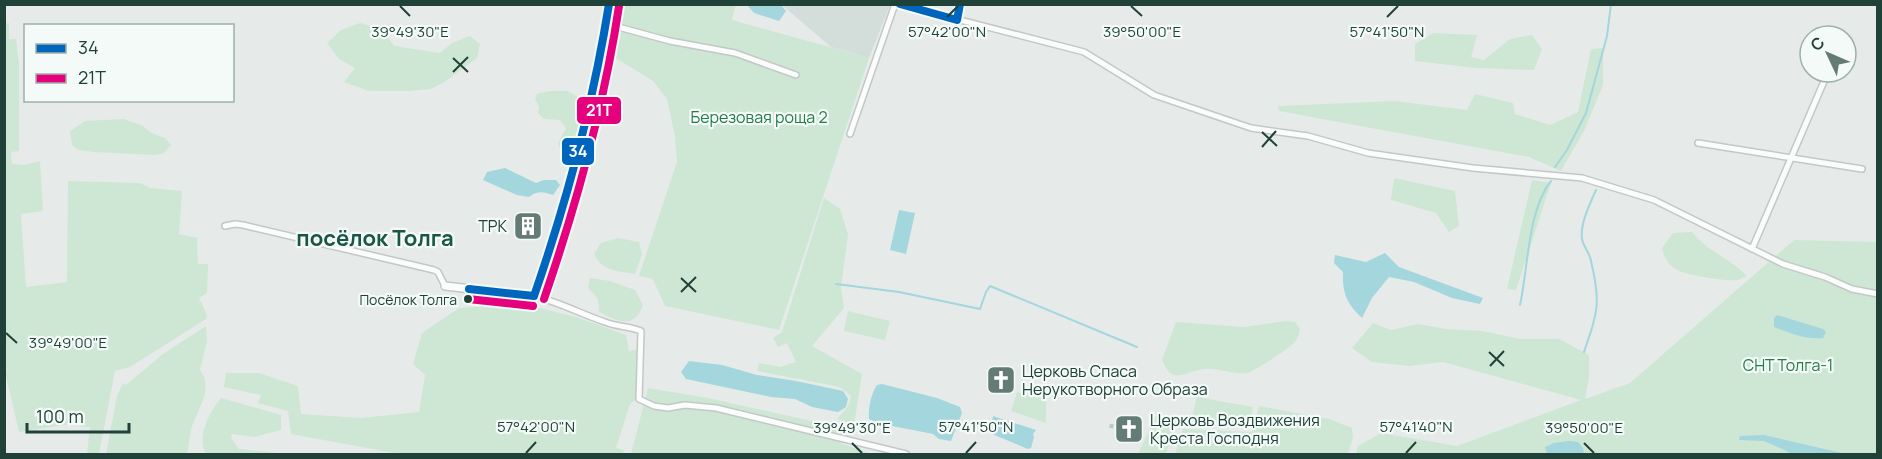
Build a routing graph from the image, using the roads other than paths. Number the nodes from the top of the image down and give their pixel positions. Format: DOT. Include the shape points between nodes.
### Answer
graph roads {
  1 [pos="609,4"];
  2 [pos="897,4"];
  3 [pos="607,24"];
  4 [pos="796,75"];
  5 [pos="1823,84"];
  6 [pos="850,134"];
  7 [pos="1698,143"];
  8 [pos="1792,157"];
  9 [pos="1862,169"];
  10 [pos="225,226"];
  11 [pos="1752,249"];
  12 [pos="445,286"];
  13 [pos="1878,294"];
  14 [pos="534,296"];
  15 [pos="906,454"];
  1 -- 3 [label="street"];
  2 -- 6 [label="street"];
  2 -- 11 [label="street" via="1084,52 1154,95 1251,128 1308,136 1380,154 1582,178 1654,200"];
  3 -- 4 [label="street" via="735,53"];
  3 -- 14 [label="street" via="569,190"];
  5 -- 8 [label="street"];
  7 -- 8 [label="street"];
  8 -- 9 [label="street"];
  8 -- 11 [label="street"];
  10 -- 12 [label="street" via="243,225 434,270"];
  11 -- 13 [label="street" via="1852,290"];
  12 -- 14 [label="street"];
  14 -- 15 [label="street" via="608,324 641,331 639,399 650,405 716,408"];
}
